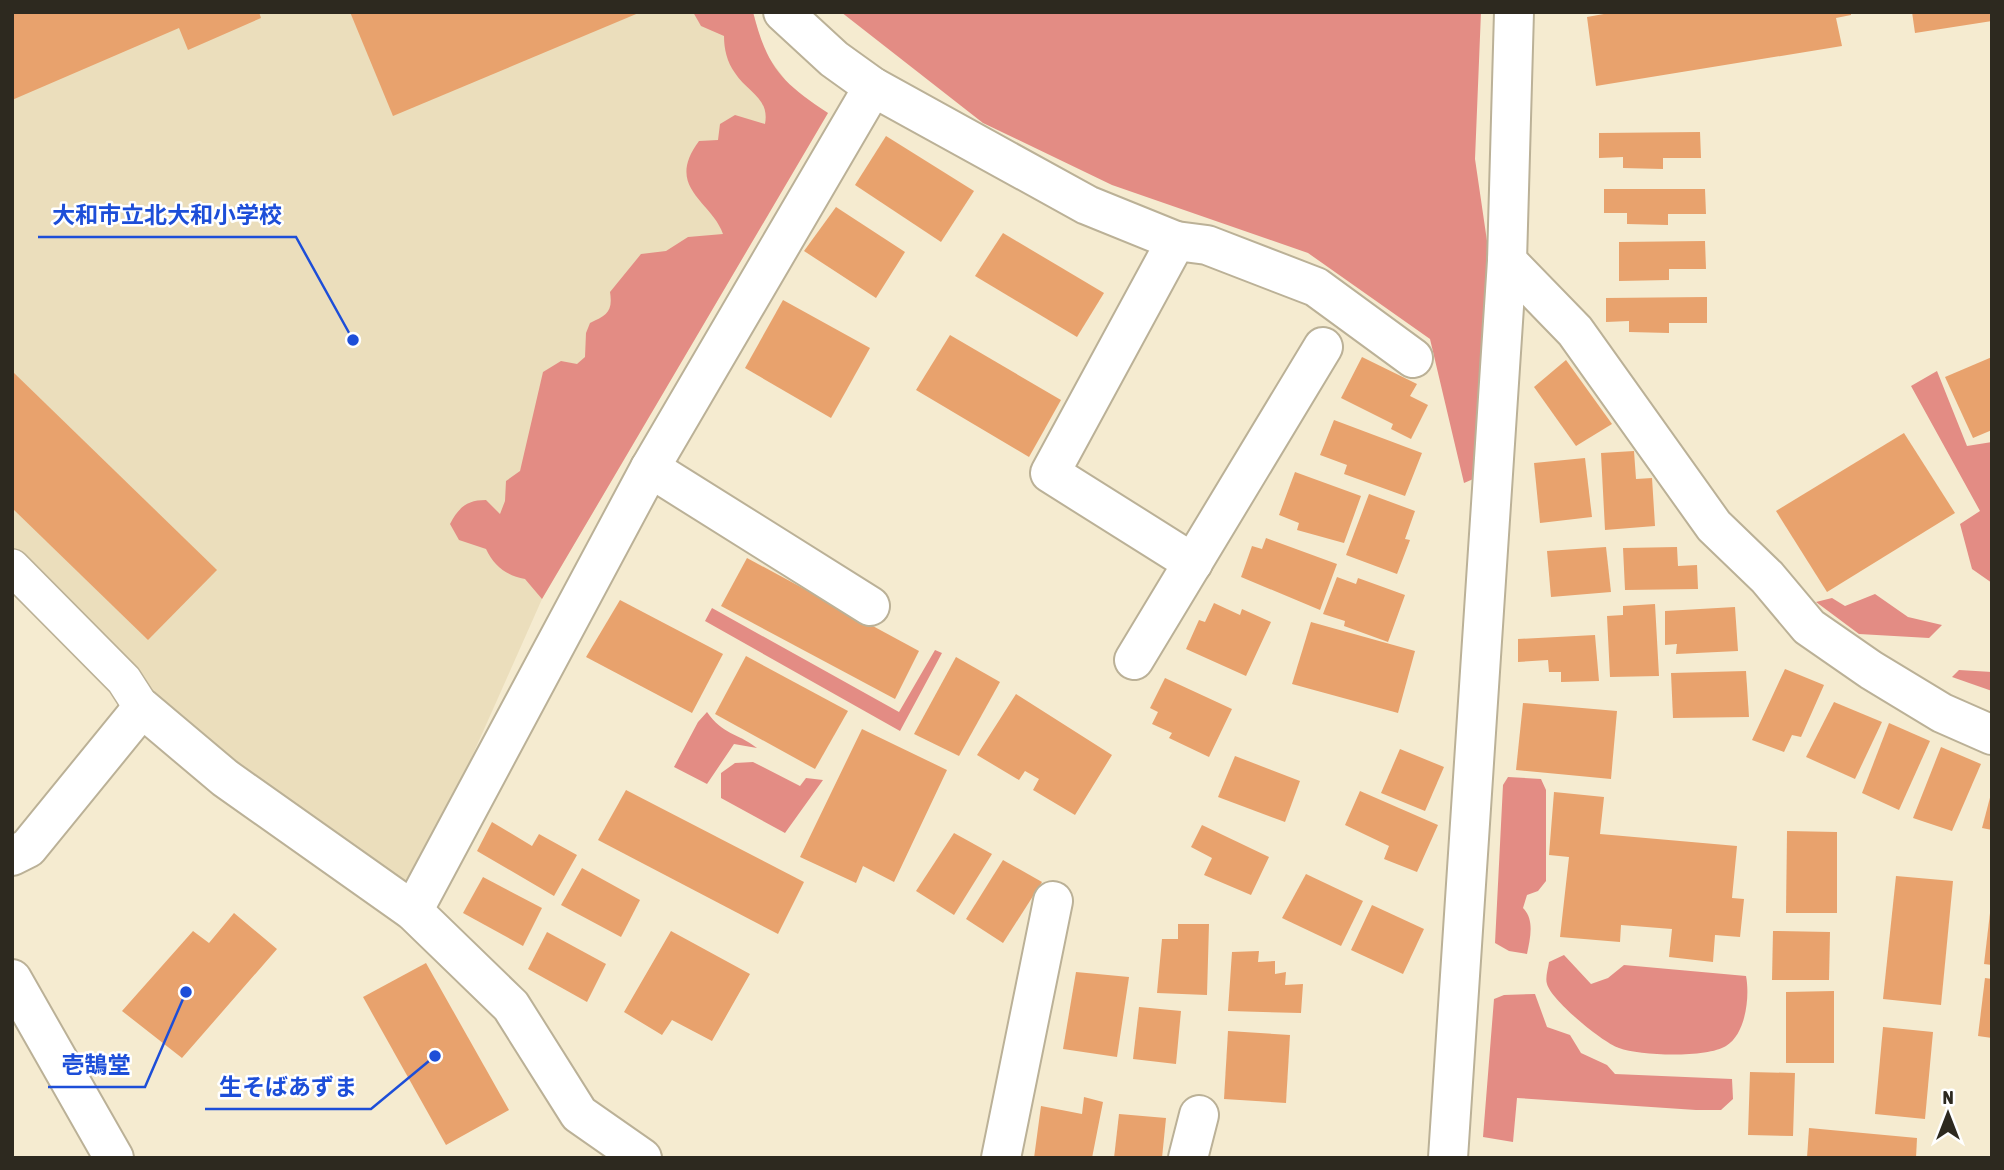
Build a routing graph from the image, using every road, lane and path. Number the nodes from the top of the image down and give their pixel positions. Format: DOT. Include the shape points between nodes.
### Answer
graph roads {
  1 [pos="783,12"];
  2 [pos="1514,12"];
  3 [pos="873,87"];
  4 [pos="1177,241"];
  5 [pos="1507,261"];
  6 [pos="1323,346"];
  7 [pos="1413,358"];
  8 [pos="650,468"];
  9 [pos="1193,563"];
  10 [pos="12,566"];
  11 [pos="870,606"];
  12 [pos="1134,660"];
  13 [pos="142,708"];
  14 [pos="1992,735"];
  15 [pos="12,856"];
  16 [pos="1053,901"];
  17 [pos="413,911"];
  18 [pos="12,979"];
  19 [pos="1199,1115"];
  20 [pos="114,1158"];
  21 [pos="642,1158"];
  22 [pos="1001,1158"];
  23 [pos="1188,1158"];
  24 [pos="1448,1158"];
  1 -- 3 [label="street"];
  2 -- 5 [label="street"];
  3 -- 4 [label="street" via="1087,205"];
  3 -- 8 [label="street"];
  4 -- 7 [label="street" via="1207,245 1316,287"];
  4 -- 9 [label="street" via="1050,473"];
  5 -- 14 [label="street" via="1575,331 1714,526 1767,577 1808,626 1942,713"];
  5 -- 24 [label="street"];
  6 -- 9 [label="street"];
  8 -- 11 [label="street"];
  8 -- 17 [label="street"];
  9 -- 12 [label="street"];
  10 -- 13 [label="street" via="124,680"];
  13 -- 15 [label="street" via="27,848"];
  13 -- 17 [label="street" via="225,778"];
  16 -- 22 [label="street"];
  17 -- 21 [label="street" via="511,1006 579,1114"];
  18 -- 20 [label="street"];
  19 -- 23 [label="street"];
}
